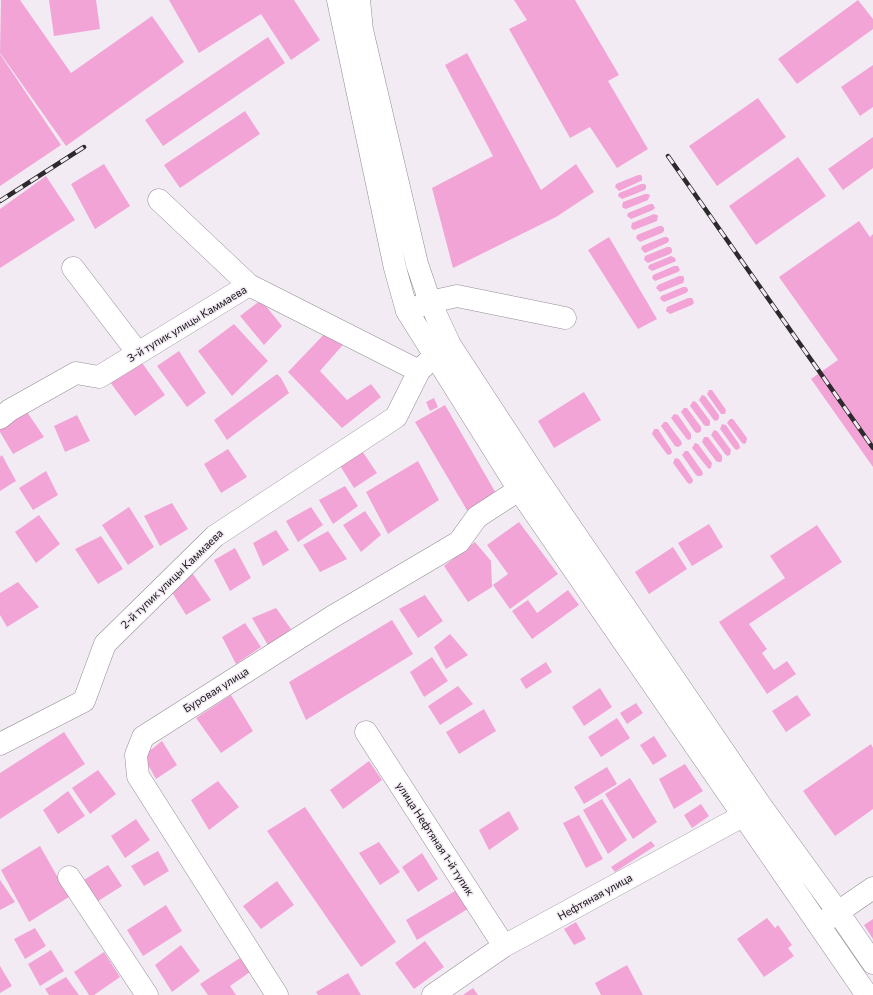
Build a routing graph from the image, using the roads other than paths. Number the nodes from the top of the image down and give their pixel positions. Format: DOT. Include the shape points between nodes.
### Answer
graph roads {
  1 [pos="338,0"];
  2 [pos="359,0"];
  3 [pos="159,200"];
  4 [pos="73,268"];
  5 [pos="249,285"];
  6 [pos="430,302"];
  7 [pos="407,311"];
  8 [pos="565,318"];
  9 [pos="442,350"];
  10 [pos="138,354"];
  11 [pos="419,371"];
  12 [pos="3,408"];
  13 [pos="537,478"];
  14 [pos="519,490"];
  15 [pos="366,732"];
  16 [pos="0,744"];
  17 [pos="752,811"];
  18 [pos="69,877"];
  19 [pos="873,888"];
  20 [pos="838,912"];
  21 [pos="819,925"];
  22 [pos="504,946"];
  23 [pos="873,963"];
  24 [pos="147,995"];
  25 [pos="277,995"];
  26 [pos="433,995"];
  27 [pos="867,995"];
  1 -- 7 [label="street" via="395,268"];
  2 -- 6 [label="street" via="362,30 417,264"];
  3 -- 5 [label="street"];
  4 -- 10 [label="street"];
  5 -- 10 [label="street, 3-й тупик улицы Каммаева"];
  5 -- 11 [label="street, 3-й тупик улицы Каммаева"];
  6 -- 7 [label="street"];
  6 -- 8 [label="street" via="457,296"];
  6 -- 9 [label="street"];
  7 -- 9 [label="street"];
  9 -- 11 [label="street, 2-й тупик улицы Каммаева"];
  9 -- 13 [label="street"];
  9 -- 14 [label="street"];
  10 -- 12 [label="street, 3-й тупик улицы Каммаева" via="99,377 76,373"];
  11 -- 16 [label="street, 2-й тупик улицы Каммаева" via="396,417 215,536 127,622 105,644 84,701"];
  13 -- 14 [label="street, Буровая улица"];
  13 -- 17 [label="street"];
  14 -- 17 [label="street"];
  14 -- 25 [label="street, Буровая улица" via="477,517 459,542 332,617 143,737 136,755 138,776"];
  15 -- 22 [label="street, улица Нефтяная 1-й тупик"];
  17 -- 20 [label="street"];
  17 -- 21 [label="street"];
  17 -- 22 [label="street, Нефтяная улица"];
  18 -- 24 [label="street"];
  19 -- 20 [label="street"];
  20 -- 21 [label="street"];
  20 -- 23 [label="street"];
  21 -- 27 [label="street"];
  22 -- 26 [label="street, Нефтяная улица"];
}
